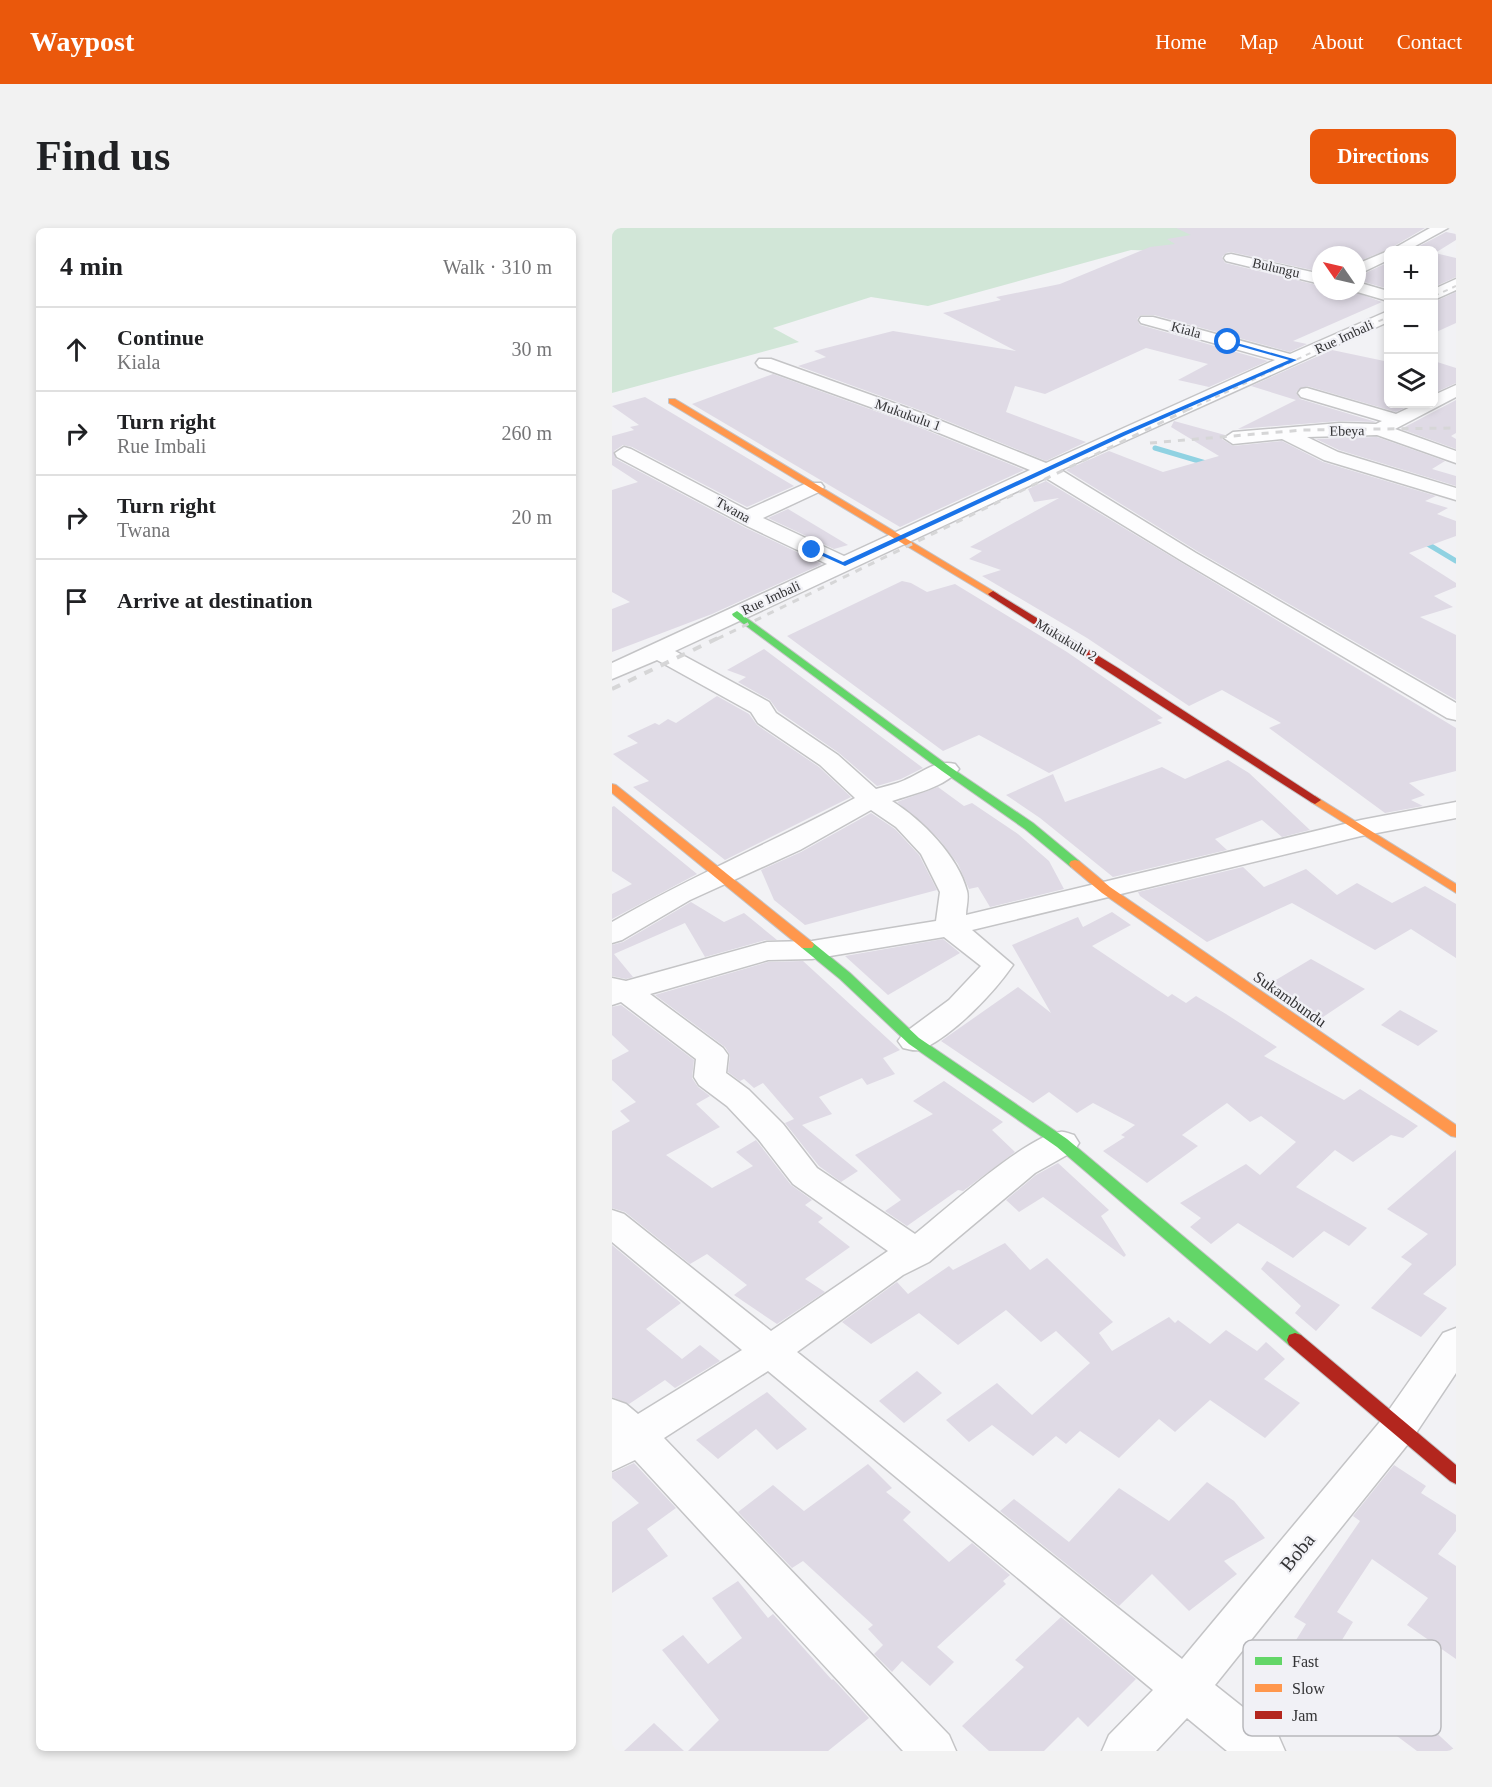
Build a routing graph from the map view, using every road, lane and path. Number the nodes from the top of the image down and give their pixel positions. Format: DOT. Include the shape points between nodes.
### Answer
graph roads {
  1 [pos="1441,228"];
  2 [pos="1406,246"];
  3 [pos="1384,257"];
  4 [pos="1231,258"];
  5 [pos="1366,266"];
  6 [pos="1312,277"];
  7 [pos="1456,284"];
  8 [pos="1366,290"];
  9 [pos="1438,293"];
  10 [pos="1384,295"];
  11 [pos="1384,318"];
  12 [pos="1147,320"];
  13 [pos="1294,360"];
  14 [pos="765,363"];
  15 [pos="1456,390"];
  16 [pos="1307,393"];
  17 [pos="672,400"];
  18 [pos="1438,400"];
  19 [pos="1422,408"];
  20 [pos="1397,420"];
  21 [pos="1378,430"];
  22 [pos="1286,435"];
  23 [pos="1233,438"];
  24 [pos="624,453"];
  25 [pos="1456,457"];
  26 [pos="1049,471"];
  27 [pos="813,487"];
  28 [pos="1456,494"];
  29 [pos="747,518"];
  30 [pos="901,537"];
  31 [pos="843,564"];
  32 [pos="736,614"];
  33 [pos="658,651"];
  34 [pos="612,672"];
  35 [pos="1456,713"];
  36 [pos="946,769"];
  37 [pos="612,787"];
  38 [pos="872,798"];
  39 [pos="1456,810"];
  40 [pos="1361,828"];
  41 [pos="721,874"];
  42 [pos="1456,889"];
  43 [pos="1106,891"];
  44 [pos="950,927"];
  45 [pos="612,934"];
  46 [pos="812,950"];
  47 [pos="617,991"];
  48 [pos="914,1041"];
  49 [pos="1456,1132"];
  50 [pos="1062,1143"];
  51 [pos="612,1223"];
  52 [pos="916,1253"];
  53 [pos="1456,1343"];
  54 [pos="770,1351"];
  55 [pos="1398,1428"];
  56 [pos="621,1436"];
  57 [pos="1456,1476"];
  58 [pos="1185,1688"];
  59 [pos="1243,1735"];
  60 [pos="1244,1736"];
  61 [pos="933,1751"];
  62 [pos="1125,1751"];
  63 [pos="1262,1751"];
  1 -- 2 [label="street"];
  3 -- 5 [label="street"];
  4 -- 6 [label="street, Bulungu"];
  7 -- 9 [label="street"];
  8 -- 10 [label="street"];
  11 -- 13 [label="street, Rue Imbali"];
  12 -- 13 [label="street, Kiala"];
  13 -- 26 [label="street, Rue Imbali"];
  14 -- 26 [label="street, Mukukulu 1"];
  15 -- 18 [label="street"];
  16 -- 20 [label="street"];
  17 -- 27 [label="street, Mukukulu 2"];
  19 -- 20 [label="street"];
  20 -- 21 [label="street"];
  21 -- 22 [label="street, Ebeya" via="1340,429"];
  21 -- 25 [label="street, Ebeya"];
  22 -- 23 [label="street, Ebeya"];
  22 -- 28 [label="street" via="1331,456"];
  24 -- 29 [label="street, Twana"];
  26 -- 30 [label="street, Rue Imbali"];
  26 -- 35 [label="street, Mukukulu 1"];
  27 -- 29 [label="street"];
  27 -- 30 [label="street, Mukukulu 2"];
  29 -- 31 [label="street, Twana"];
  30 -- 31 [label="street, Rue Imbali"];
  30 -- 40 [label="street, Mukukulu 2"];
  31 -- 32 [label="street, Rue Imbali"];
  32 -- 33 [label="street, Rue Imbali"];
  32 -- 36 [label="street, Sukambundu"];
  33 -- 34 [label="street, Rue Imbali"];
  33 -- 38 [label="street" via="760,707 767,718 829,760"];
  36 -- 38 [label="street" via="915,785"];
  36 -- 43 [label="street, Sukambundu" via="1029,826"];
  37 -- 41 [label="street"];
  38 -- 41 [label="street" via="790,844"];
  38 -- 44 [label="street" via="905,821 933,851 954,892"];
  39 -- 40 [label="street"];
  40 -- 42 [label="street, Mukukulu 2"];
  40 -- 43 [label="street"];
  41 -- 45 [label="street"];
  41 -- 46 [label="street"];
  43 -- 44 [label="street"];
  43 -- 49 [label="street, Sukambundu"];
  44 -- 46 [label="street"];
  44 -- 48 [label="street" via="998,965 960,1007"];
  46 -- 47 [label="street" via="767,951"];
  46 -- 48 [label="street"];
  47 -- 52 [label="street" via="712,1055 710,1077 738,1098 771,1132 805,1176"];
  48 -- 50 [label="street"];
  50 -- 52 [label="street" via="1023,1165"];
  50 -- 55 [label="street"];
  51 -- 54 [label="street"];
  52 -- 54 [label="street" via="890,1266"];
  53 -- 55 [label="street, Boba"];
  54 -- 56 [label="street" via="660,1420"];
  54 -- 58 [label="street"];
  55 -- 57 [label="street"];
  55 -- 58 [label="street, Boba"];
  56 -- 61 [label="street"];
  58 -- 59 [label="street"];
  58 -- 62 [label="street, Boba"];
  60 -- 63 [label="street"];
}
